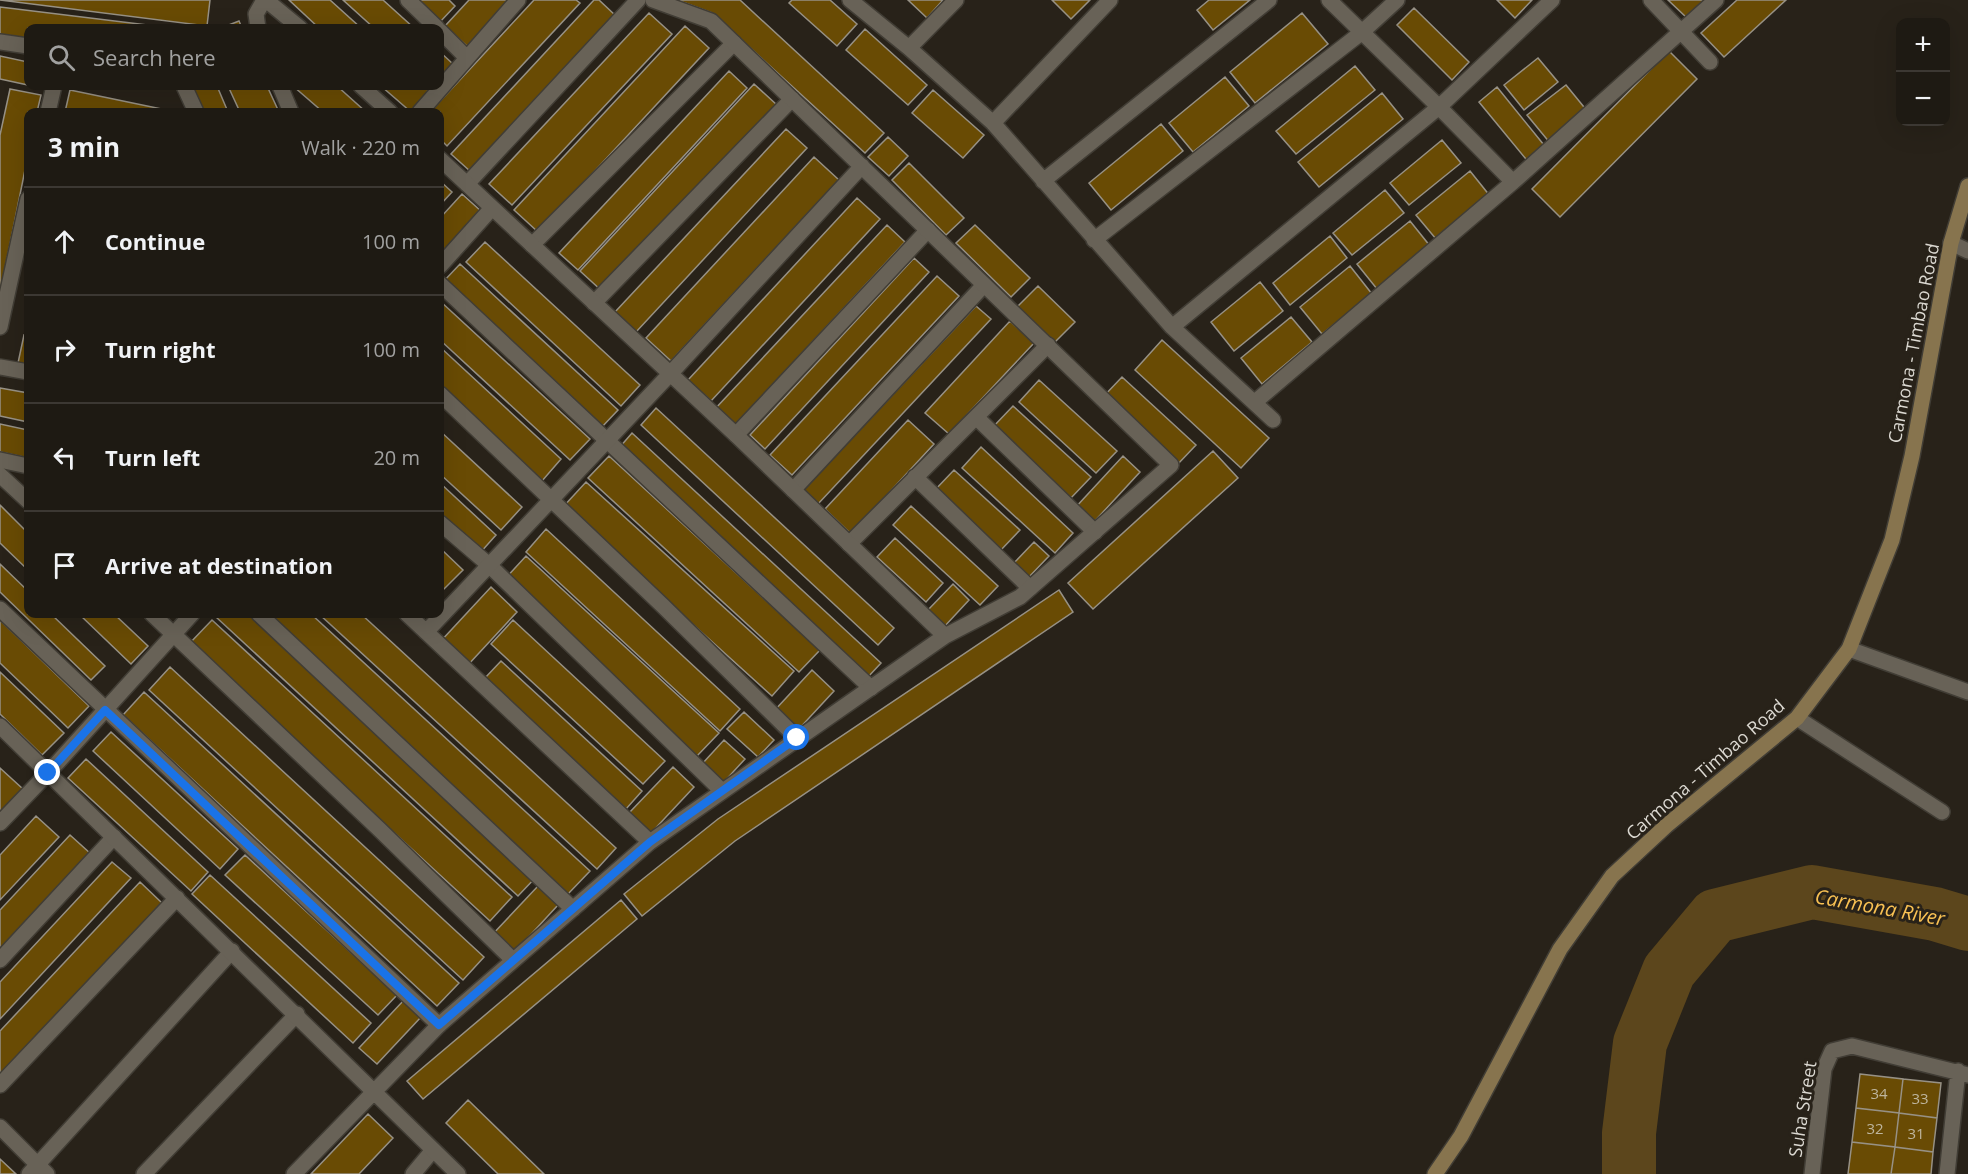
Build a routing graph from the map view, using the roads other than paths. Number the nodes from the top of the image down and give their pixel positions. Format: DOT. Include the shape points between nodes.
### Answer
graph roads {
  1 [pos="265,0"];
  2 [pos="408,0"];
  3 [pos="518,0"];
  4 [pos="638,0"];
  5 [pos="653,0"];
  6 [pos="956,0"];
  7 [pos="1110,0"];
  8 [pos="1269,0"];
  9 [pos="1329,0"];
  10 [pos="1397,0"];
  11 [pos="1552,0"];
  12 [pos="1651,0"];
  13 [pos="1716,0"];
  14 [pos="855,2"];
  15 [pos="257,24"];
  16 [pos="295,24"];
  17 [pos="432,24"];
  18 [pos="1681,32"];
  19 [pos="1361,33"];
  20 [pos="444,36"];
  21 [pos="0,42"];
  22 [pos="734,43"];
  23 [pos="24,45"];
  24 [pos="909,48"];
  25 [pos="467,58"];
  26 [pos="1710,62"];
  27 [pos="444,84"];
  28 [pos="53,90"];
  29 [pos="186,90"];
  30 [pos="282,90"];
  31 [pos="365,90"];
  32 [pos="439,90"];
  33 [pos="792,99"];
  34 [pos="1439,106"];
  35 [pos="49,108"];
  36 [pos="194,108"];
  37 [pos="289,108"];
  38 [pos="386,108"];
  39 [pos="423,108"];
  40 [pos="993,123"];
  41 [pos="444,163"];
  42 [pos="862,166"];
  43 [pos="1043,181"];
  44 [pos="1513,182"];
  45 [pos="467,184"];
  46 [pos="1968,186"];
  47 [pos="492,208"];
  48 [pos="928,230"];
  49 [pos="24,239"];
  50 [pos="1094,240"];
  51 [pos="1951,243"];
  52 [pos="532,245"];
  53 [pos="1968,251"];
  54 [pos="444,262"];
  55 [pos="21,269"];
  56 [pos="984,285"];
  57 [pos="444,288"];
  58 [pos="594,303"];
  59 [pos="0,327"];
  60 [pos="1172,327"];
  61 [pos="1048,345"];
  62 [pos="0,367"];
  63 [pos="24,371"];
  64 [pos="670,374"];
  65 [pos="444,398"];
  66 [pos="1255,402"];
  67 [pos="976,417"];
  68 [pos="1273,420"];
  69 [pos="736,435"];
  70 [pos="606,441"];
  71 [pos="0,460"];
  72 [pos="24,465"];
  73 [pos="0,476"];
  74 [pos="915,477"];
  75 [pos="793,490"];
  76 [pos="24,497"];
  77 [pos="550,500"];
  78 [pos="444,526"];
  79 [pos="1095,532"];
  80 [pos="849,544"];
  81 [pos="489,565"];
  82 [pos="1030,588"];
  83 [pos="0,609"];
  84 [pos="444,613"];
  85 [pos="157,618"];
  86 [pos="188,618"];
  87 [pos="263,618"];
  88 [pos="411,618"];
  89 [pos="439,618"];
  90 [pos="426,632"];
  91 [pos="174,633"];
  92 [pos="945,636"];
  93 [pos="1849,649"];
  94 [pos="871,688"];
  95 [pos="1968,692"];
  96 [pos="105,710"];
  97 [pos="1797,718"];
  98 [pos="0,726"];
  99 [pos="797,738"];
  100 [pos="48,773"];
  101 [pos="722,791"];
  102 [pos="1942,812"];
  103 [pos="0,823"];
  104 [pos="114,837"];
  105 [pos="650,842"];
  106 [pos="177,898"];
  107 [pos="573,909"];
  108 [pos="232,951"];
  109 [pos="0,960"];
  110 [pos="513,960"];
  111 [pos="297,1014"];
  112 [pos="439,1025"];
  113 [pos="1963,1073"];
  114 [pos="0,1085"];
  115 [pos="373,1093"];
  116 [pos="0,1127"];
  117 [pos="433,1150"];
  118 [pos="38,1171"];
  119 [pos="144,1174"];
  120 [pos="294,1174"];
  121 [pos="413,1174"];
  122 [pos="458,1174"];
  123 [pos="1435,1174"];
  124 [pos="1812,1174"];
  125 [pos="1947,1174"];
  1 -- 15 [label="street" via="256,14"];
  1 -- 16 [label="street"];
  2 -- 17 [label="street"];
  3 -- 25 [label="street"];
  4 -- 45 [label="street"];
  5 -- 22 [label="street" via="711,21"];
  6 -- 24 [label="street"];
  7 -- 40 [label="street"];
  8 -- 43 [label="street"];
  9 -- 19 [label="street"];
  10 -- 19 [label="street"];
  11 -- 34 [label="street"];
  12 -- 18 [label="street"];
  13 -- 18 [label="street"];
  14 -- 24 [label="street"];
  18 -- 26 [label="street"];
  18 -- 44 [label="street"];
  19 -- 34 [label="street"];
  19 -- 50 [label="street"];
  20 -- 25 [label="street"];
  21 -- 23 [label="street"];
  22 -- 33 [label="street"];
  22 -- 52 [label="street"];
  24 -- 40 [label="street"];
  25 -- 27 [label="street"];
  28 -- 35 [label="street"];
  29 -- 36 [label="street"];
  30 -- 37 [label="street"];
  31 -- 38 [label="street"];
  32 -- 39 [label="street"];
  33 -- 42 [label="street"];
  33 -- 58 [label="street"];
  34 -- 44 [label="street"];
  34 -- 60 [label="street"];
  40 -- 43 [label="street"];
  41 -- 45 [label="street"];
  42 -- 48 [label="street"];
  42 -- 64 [label="street"];
  43 -- 50 [label="street"];
  44 -- 66 [label="street"];
  45 -- 47 [label="street"];
  46 -- 51 [label="main road, Carmona - Timbao Road"];
  47 -- 52 [label="street"];
  47 -- 54 [label="street"];
  48 -- 56 [label="street"];
  48 -- 69 [label="street"];
  49 -- 55 [label="street"];
  50 -- 60 [label="street"];
  51 -- 53 [label="street"];
  51 -- 93 [label="main road, Carmona - Timbao Road" via="1892,540"];
  52 -- 58 [label="street"];
  55 -- 59 [label="street"];
  56 -- 61 [label="street"];
  56 -- 75 [label="street"];
  57 -- 70 [label="street"];
  58 -- 64 [label="street"];
  60 -- 66 [label="street"];
  61 -- 67 [label="street"];
  61 -- 79 [label="street" via="1171,465"];
  62 -- 63 [label="street"];
  64 -- 69 [label="street"];
  64 -- 70 [label="street"];
  65 -- 77 [label="street"];
  66 -- 68 [label="street"];
  67 -- 74 [label="street"];
  67 -- 79 [label="street"];
  69 -- 75 [label="street"];
  70 -- 77 [label="street"];
  70 -- 94 [label="street"];
  71 -- 72 [label="street"];
  73 -- 76 [label="street"];
  74 -- 80 [label="street"];
  74 -- 82 [label="street"];
  75 -- 80 [label="street"];
  77 -- 81 [label="street"];
  77 -- 99 [label="street"];
  78 -- 81 [label="street"];
  79 -- 82 [label="street"];
  80 -- 92 [label="street"];
  81 -- 84 [label="street"];
  81 -- 101 [label="street"];
  82 -- 92 [label="street"];
  83 -- 96 [label="street"];
  85 -- 91 [label="street"];
  86 -- 91 [label="street"];
  87 -- 107 [label="street"];
  88 -- 90 [label="street"];
  89 -- 90 [label="street"];
  90 -- 105 [label="street"];
  91 -- 96 [label="street"];
  91 -- 110 [label="street"];
  92 -- 94 [label="street"];
  93 -- 95 [label="street"];
  93 -- 97 [label="main road, Carmona - Timbao Road"];
  94 -- 99 [label="street"];
  96 -- 100 [label="street"];
  96 -- 112 [label="street"];
  97 -- 102 [label="street"];
  97 -- 123 [label="main road, Carmona - Timbao Road" via="1612,876 1560,949 1461,1136"];
  98 -- 100 [label="street"];
  99 -- 101 [label="street"];
  100 -- 103 [label="street"];
  100 -- 104 [label="street"];
  101 -- 105 [label="street"];
  104 -- 106 [label="street"];
  104 -- 109 [label="street"];
  105 -- 107 [label="street"];
  106 -- 108 [label="street"];
  106 -- 114 [label="street"];
  107 -- 110 [label="street"];
  108 -- 111 [label="street"];
  108 -- 118 [label="street"];
  110 -- 112 [label="street"];
  111 -- 115 [label="street"];
  111 -- 119 [label="street"];
  112 -- 115 [label="street"];
  113 -- 124 [label="street, Suha Street" via="1852,1046 1832,1051 1824,1069"];
  113 -- 125 [label="street"];
  115 -- 117 [label="street"];
  115 -- 120 [label="street"];
  116 -- 118 [label="street"];
  117 -- 121 [label="street"];
  117 -- 122 [label="street"];
}
